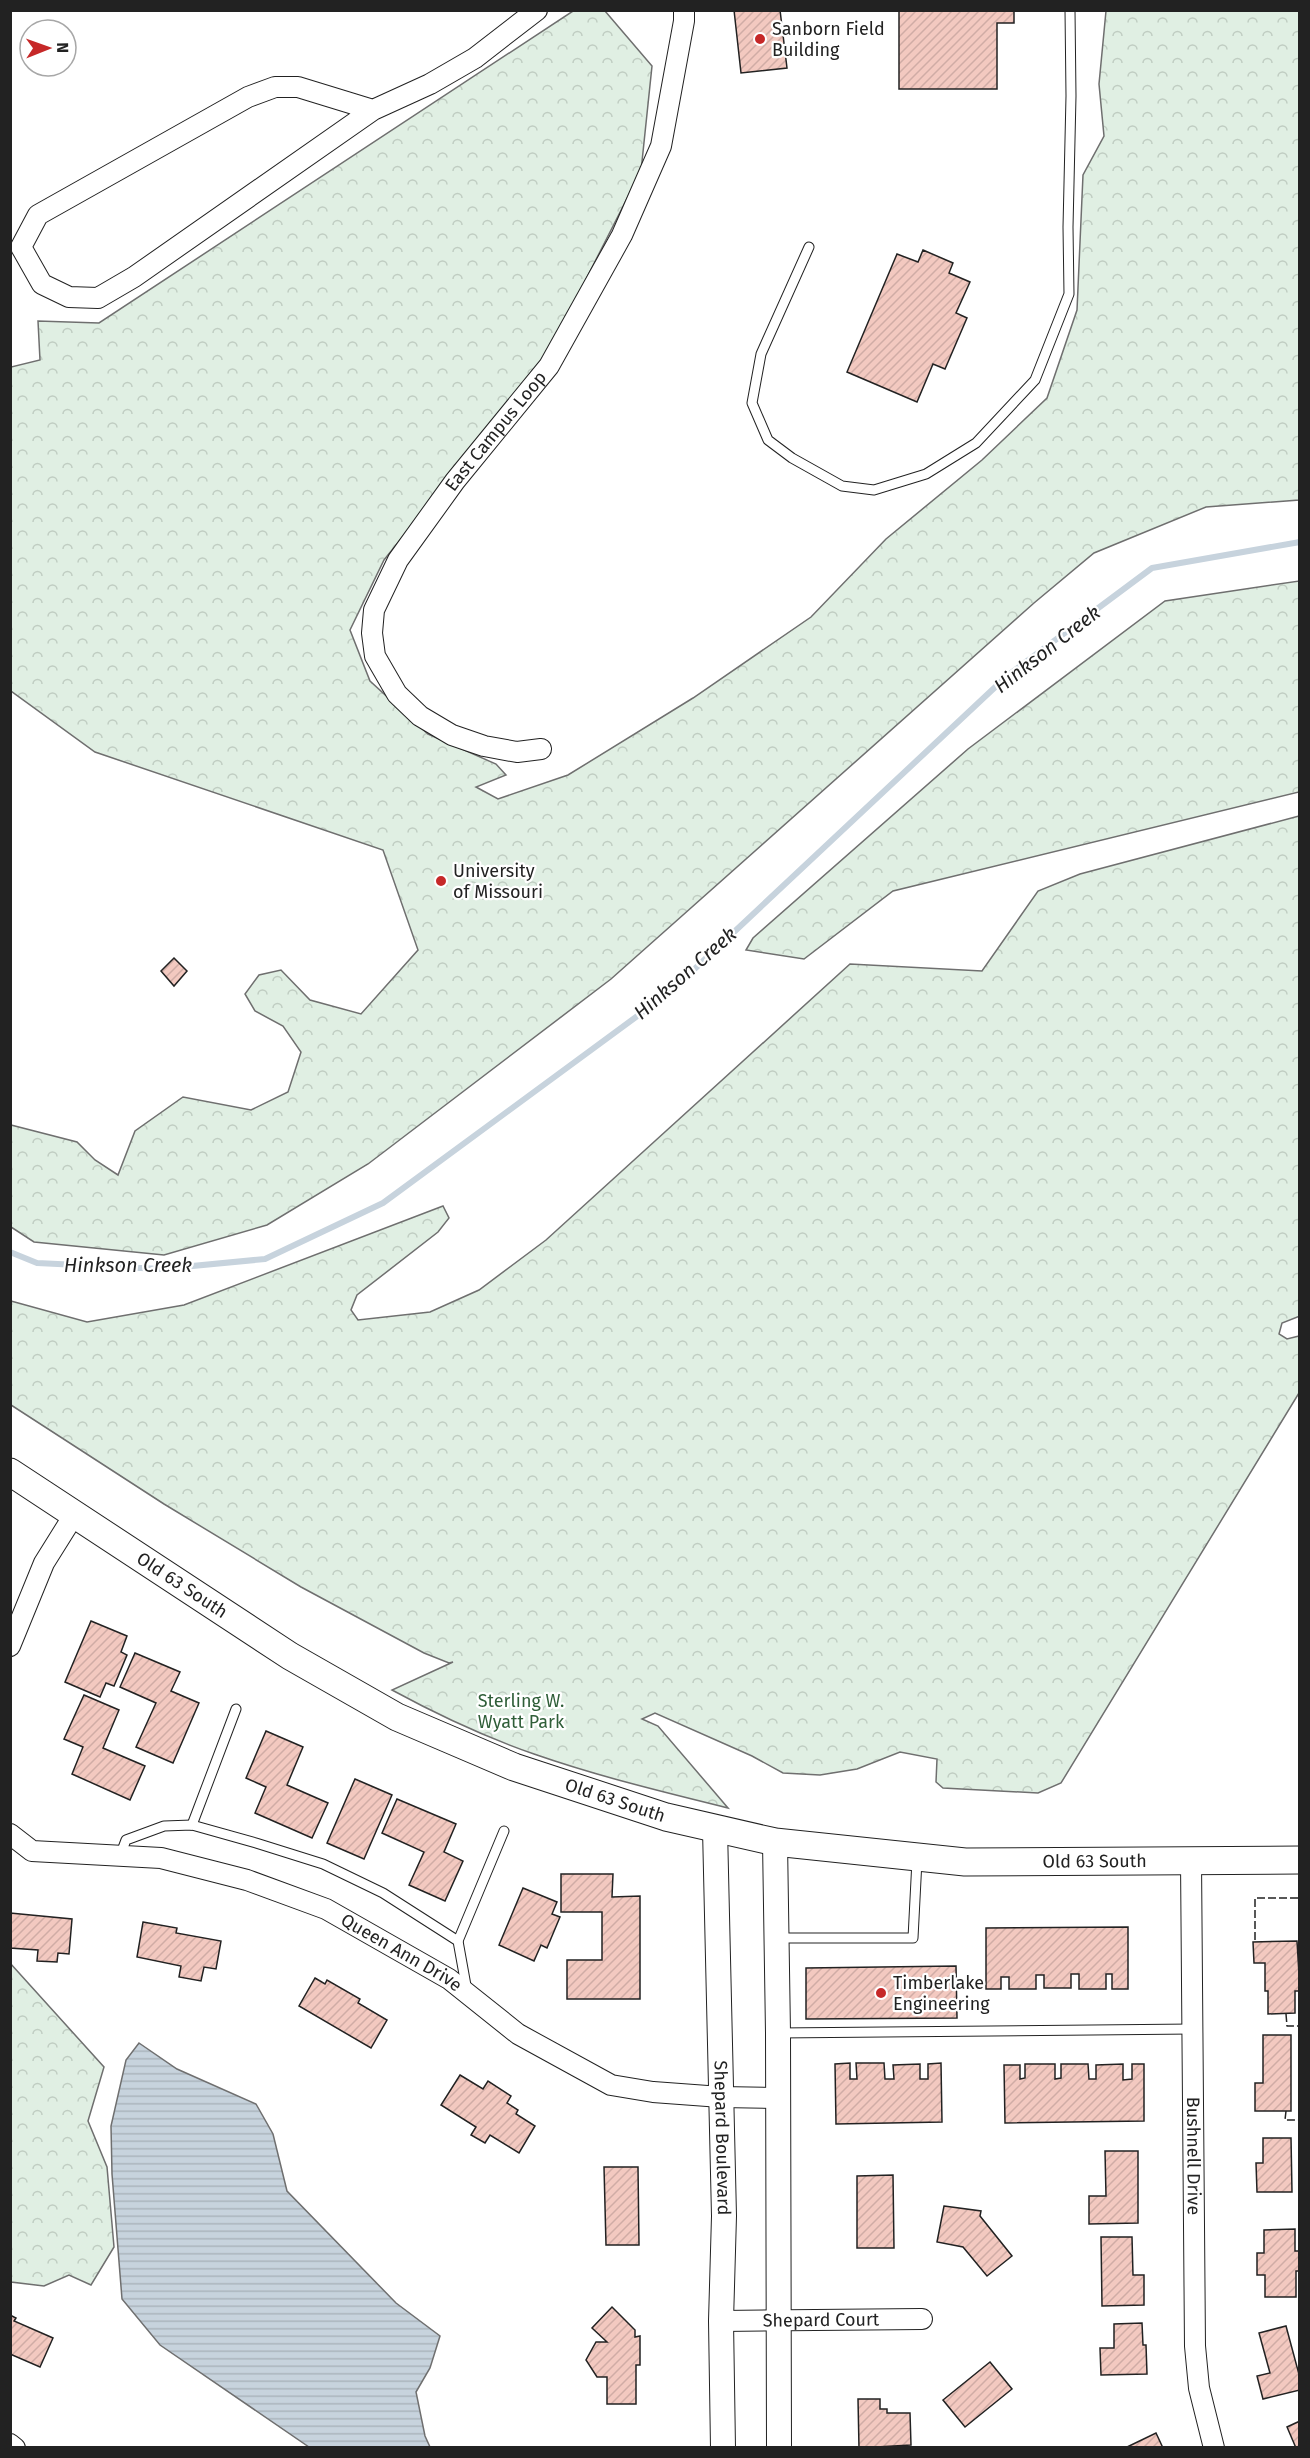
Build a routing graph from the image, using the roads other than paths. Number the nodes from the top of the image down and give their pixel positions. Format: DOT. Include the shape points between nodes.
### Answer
graph roads {
  1 [pos="537,10"];
  2 [pos="684,10"];
  3 [pos="1070,10"];
  4 [pos="373,110"];
  5 [pos="809,247"];
  6 [pos="541,749"];
  7 [pos="10,1472"];
  8 [pos="74,1515"];
  9 [pos="10,1646"];
  10 [pos="236,1709"];
  11 [pos="192,1825"];
  12 [pos="715,1828"];
  13 [pos="504,1831"];
  14 [pos="10,1834"];
  15 [pos="775,1842"];
  16 [pos="120,1856"];
  17 [pos="917,1858"];
  18 [pos="1191,1860"];
  19 [pos="1299,1860"];
  20 [pos="777,1938"];
  21 [pos="458,1941"];
  22 [pos="468,1994"];
  23 [pos="1194,2029"];
  24 [pos="778,2033"];
  25 [pos="721,2097"];
  26 [pos="778,2098"];
  27 [pos="922,2319"];
  28 [pos="721,2321"];
  29 [pos="779,2321"];
  30 [pos="10,2444"];
  31 [pos="15,2448"];
  32 [pos="723,2448"];
  33 [pos="779,2448"];
  34 [pos="1214,2448"];
  1 -- 4 [label="street" via="475,58"];
  2 -- 6 [label="street, East Campus Loop" via="661,146 622,235 549,366 455,481 398,560 374,610 375,656 397,694 420,716 452,735 484,746 517,752"];
  3 -- 5 [label="lane" via="1070,294 1035,380 976,443 926,474 874,490 842,486 768,440 752,403 761,354"];
  4 -- 4 [label="street" via="298,87 275,87 248,98 38,215 21,247 42,285 69,297 98,298"];
  7 -- 8 [label="main road, Old 63 South"];
  8 -- 9 [label="street" via="44,1563"];
  8 -- 12 [label="main road, Old 63 South" via="290,1656 397,1717 514,1767 666,1817"];
  10 -- 11 [label="lane"];
  11 -- 16 [label="lane" via="164,1826 126,1840"];
  11 -- 21 [label="lane" via="323,1864 383,1893"];
  12 -- 15 [label="main road, Old 63 South"];
  12 -- 25 [label="street, Shepard Boulevard"];
  13 -- 21 [label="lane"];
  14 -- 16 [label="street, Queen Ann Drive" via="32,1851"];
  15 -- 17 [label="main road, Old 63 South"];
  15 -- 20 [label="street"];
  16 -- 22 [label="street, Queen Ann Drive" via="161,1858 247,1880 326,1910 449,1979"];
  17 -- 18 [label="main road, Old 63 South" via="965,1862"];
  17 -- 20 [label="lane" via="913,1938"];
  18 -- 19 [label="main road, Old 63 South"];
  18 -- 23 [label="street, Bushnell Drive"];
  20 -- 24 [label="street"];
  21 -- 22 [label="lane"];
  22 -- 25 [label="street, Queen Ann Drive" via="518,2034 611,2085"];
  23 -- 24 [label="lane"];
  23 -- 34 [label="street, Bushnell Drive" via="1195,2346 1198,2388"];
  24 -- 26 [label="street"];
  25 -- 26 [label="street, Queen Ann Drive"];
  25 -- 28 [label="street, Shepard Boulevard"];
  26 -- 29 [label="street"];
  27 -- 29 [label="street, Shepard Court"];
  28 -- 29 [label="street, Shepard Court"];
  28 -- 32 [label="street, Shepard Boulevard"];
  29 -- 33 [label="street"];
  30 -- 31 [label="street"];
}
